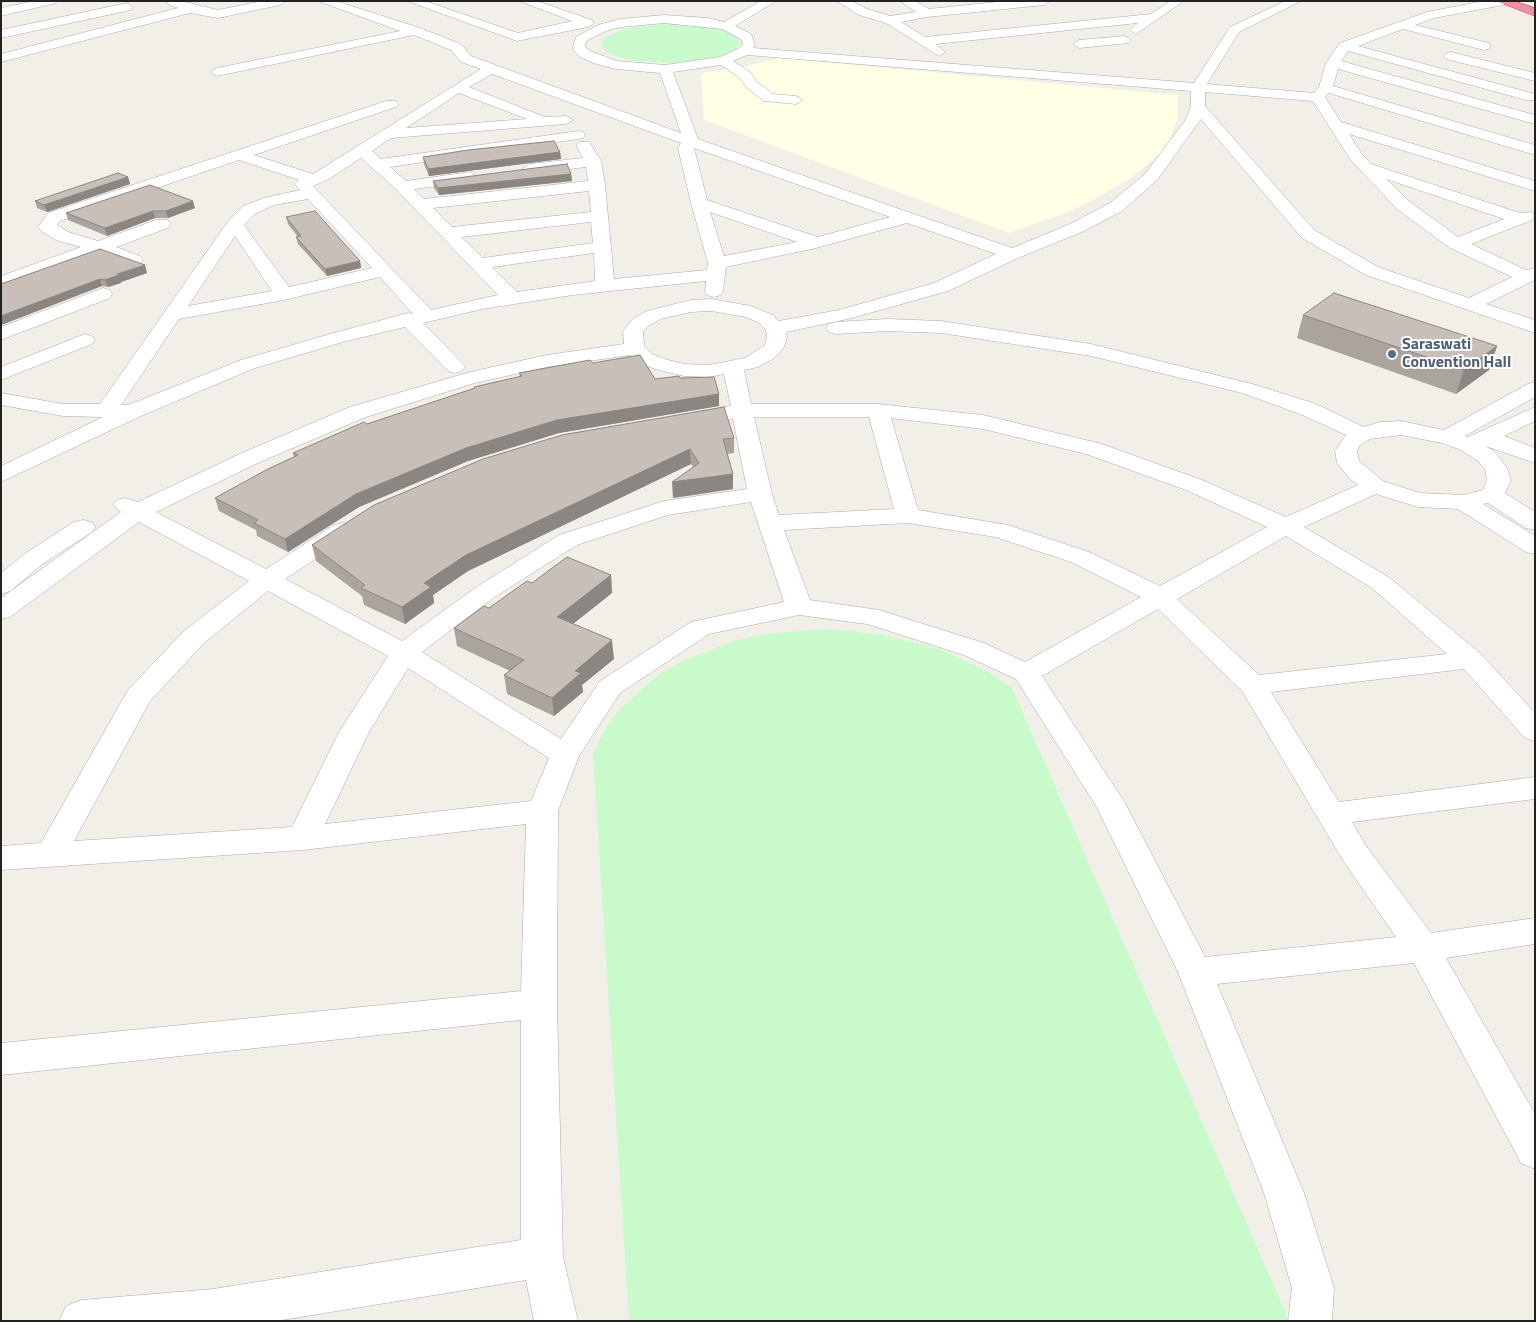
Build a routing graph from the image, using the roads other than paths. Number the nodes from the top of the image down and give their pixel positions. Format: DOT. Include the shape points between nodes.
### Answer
graph roads {
  1 [pos="52,1"];
  2 [pos="170,1"];
  3 [pos="280,1"];
  4 [pos="324,1"];
  5 [pos="413,1"];
  6 [pos="525,1"];
  7 [pos="770,1"];
  8 [pos="843,1"];
  9 [pos="906,1"];
  10 [pos="1043,1"];
  11 [pos="1177,1"];
  12 [pos="1502,1"];
  13 [pos="1525,1"];
  14 [pos="1292,2"];
  15 [pos="143,3"];
  16 [pos="463,3"];
  17 [pos="1009,3"];
  18 [pos="1535,4"];
  19 [pos="436,8"];
  20 [pos="190,9"];
  21 [pos="1,12"];
  22 [pos="1535,12"];
  23 [pos="928,13"];
  24 [pos="1150,18"];
  25 [pos="383,19"];
  26 [pos="890,20"];
  27 [pos="584,22"];
  28 [pos="1402,25"];
  29 [pos="726,26"];
  30 [pos="602,28"];
  31 [pos="418,30"];
  32 [pos="1,34"];
  33 [pos="1370,35"];
  34 [pos="967,36"];
  35 [pos="1124,40"];
  36 [pos="925,41"];
  37 [pos="1397,42"];
  38 [pos="1068,45"];
  39 [pos="1344,46"];
  40 [pos="745,51"];
  41 [pos="1434,51"];
  42 [pos="944,55"];
  43 [pos="964,56"];
  44 [pos="1,58"];
  45 [pos="722,61"];
  46 [pos="892,63"];
  47 [pos="1333,63"];
  48 [pos="1479,63"];
  49 [pos="491,69"];
  50 [pos="665,69"];
  51 [pos="957,70"];
  52 [pos="217,72"];
  53 [pos="1535,77"];
  54 [pos="1099,80"];
  55 [pos="1198,87"];
  56 [pos="458,88"];
  57 [pos="1533,91"];
  58 [pos="1322,93"];
  59 [pos="796,100"];
  60 [pos="391,104"];
  61 [pos="1198,107"];
  62 [pos="595,108"];
  63 [pos="579,119"];
  64 [pos="547,122"];
  65 [pos="1532,122"];
  66 [pos="1335,125"];
  67 [pos="388,134"];
  68 [pos="578,135"];
  69 [pos="691,140"];
  70 [pos="1535,150"];
  71 [pos="363,151"];
  72 [pos="242,156"];
  73 [pos="593,161"];
  74 [pos="377,164"];
  75 [pos="1366,167"];
  76 [pos="516,171"];
  77 [pos="488,175"];
  78 [pos="597,185"];
  79 [pos="313,186"];
  80 [pos="402,186"];
  81 [pos="1535,186"];
  82 [pos="699,203"];
  83 [pos="419,205"];
  84 [pos="1527,215"];
  85 [pos="599,216"];
  86 [pos="909,217"];
  87 [pos="162,224"];
  88 [pos="235,224"];
  89 [pos="447,233"];
  90 [pos="816,243"];
  91 [pos="1456,244"];
  92 [pos="602,246"];
  93 [pos="102,248"];
  94 [pos="1012,254"];
  95 [pos="134,260"];
  96 [pos="478,264"];
  97 [pos="717,269"];
  98 [pos="384,272"];
  99 [pos="1530,275"];
  100 [pos="1,282"];
  101 [pos="605,286"];
  102 [pos="103,294"];
  103 [pos="284,294"];
  104 [pos="512,298"];
  105 [pos="711,305"];
  106 [pos="1469,305"];
  107 [pos="172,315"];
  108 [pos="416,317"];
  109 [pos="1535,327"];
  110 [pos="773,333"];
  111 [pos="1,334"];
  112 [pos="85,340"];
  113 [pos="634,340"];
  114 [pos="455,367"];
  115 [pos="733,368"];
  116 [pos="1,374"];
  117 [pos="1535,388"];
  118 [pos="1,399"];
  119 [pos="878,410"];
  120 [pos="106,411"];
  121 [pos="133,411"];
  122 [pos="741,411"];
  123 [pos="1535,413"];
  124 [pos="663,425"];
  125 [pos="1447,437"];
  126 [pos="1356,438"];
  127 [pos="1477,441"];
  128 [pos="1535,456"];
  129 [pos="1,475"];
  130 [pos="1375,486"];
  131 [pos="760,494"];
  132 [pos="1492,495"];
  133 [pos="1463,502"];
  134 [pos="129,507"];
  135 [pos="908,516"];
  136 [pos="360,519"];
  137 [pos="770,522"];
  138 [pos="1535,523"];
  139 [pos="1286,526"];
  140 [pos="1535,547"];
  141 [pos="265,581"];
  142 [pos="1,586"];
  143 [pos="1159,596"];
  144 [pos="799,607"];
  145 [pos="1,611"];
  146 [pos="404,654"];
  147 [pos="1471,660"];
  148 [pos="1026,672"];
  149 [pos="1253,684"];
  150 [pos="1535,731"];
  151 [pos="565,755"];
  152 [pos="1535,788"];
  153 [pos="542,811"];
  154 [pos="1331,814"];
  155 [pos="304,838"];
  156 [pos="51,855"];
  157 [pos="1,858"];
  158 [pos="1535,931"];
  159 [pos="1423,948"];
  160 [pos="1196,972"];
  161 [pos="539,1004"];
  162 [pos="1,1059"];
  163 [pos="1535,1151"];
  164 [pos="542,1257"];
  165 [pos="212,1315"];
  166 [pos="81,1321"];
  167 [pos="556,1321"];
  168 [pos="1310,1321"];
  1 -- 21 [label="street"];
  2 -- 20 [label="street"];
  3 -- 20 [label="street" via="218,14"];
  4 -- 25 [label="street"];
  5 -- 19 [label="street"];
  6 -- 27 [label="street"];
  7 -- 29 [label="street"];
  8 -- 26 [label="street" via="863,12"];
  9 -- 23 [label="street"];
  10 -- 17 [label="street"];
  11 -- 24 [label="street"];
  12 -- 22 [label="highway"];
  12 -- 28 [label="street" via="1432,15"];
  13 -- 18 [label="highway"];
  14 -- 55 [label="street" via="1234,30"];
  15 -- 32 [label="street"];
  16 -- 19 [label="street"];
  17 -- 23 [label="street"];
  19 -- 25 [label="street"];
  19 -- 27 [label="street" via="517,37"];
  20 -- 44 [label="street"];
  23 -- 26 [label="street"];
  23 -- 34 [label="street"];
  24 -- 34 [label="street"];
  24 -- 35 [label="street"];
  25 -- 31 [label="street"];
  26 -- 36 [label="street"];
  27 -- 30 [label="street"];
  28 -- 33 [label="street"];
  28 -- 48 [label="street" via="1501,52"];
  29 -- 30 [label="street" via="664,19"];
  29 -- 40 [label="street" via="747,37 749,44"];
  30 -- 50 [label="street" via="580,40 579,47 585,54 616,65"];
  31 -- 49 [label="street" via="456,47 466,59"];
  31 -- 52 [label="street"];
  33 -- 37 [label="street"];
  33 -- 39 [label="street"];
  34 -- 36 [label="street"];
  35 -- 38 [label="street"];
  35 -- 54 [label="street" via="1107,59"];
  36 -- 42 [label="street"];
  39 -- 47 [label="street"];
  39 -- 57 [label="street"];
  40 -- 45 [label="street"];
  40 -- 46 [label="street"];
  41 -- 48 [label="street"];
  42 -- 43 [label="street"];
  42 -- 46 [label="street"];
  42 -- 51 [label="street"];
  45 -- 50 [label="street"];
  45 -- 59 [label="street" via="745,75 769,98"];
  46 -- 51 [label="street"];
  47 -- 58 [label="street"];
  47 -- 65 [label="street"];
  48 -- 53 [label="street"];
  49 -- 56 [label="street"];
  49 -- 62 [label="street"];
  50 -- 69 [label="street"];
  51 -- 54 [label="street"];
  54 -- 55 [label="street"];
  55 -- 58 [label="street"];
  55 -- 61 [label="street"];
  56 -- 64 [label="street"];
  56 -- 67 [label="street"];
  57 -- 65 [label="street"];
  58 -- 66 [label="street"];
  58 -- 70 [label="street"];
  60 -- 72 [label="street"];
  61 -- 94 [label="street" via="1192,122 1151,177 1116,207 1076,228"];
  61 -- 106 [label="street" via="1308,234 1372,271"];
  62 -- 63 [label="street"];
  62 -- 69 [label="street"];
  63 -- 64 [label="street"];
  63 -- 68 [label="street"];
  64 -- 67 [label="street"];
  66 -- 75 [label="street"];
  66 -- 81 [label="street"];
  67 -- 71 [label="street"];
  68 -- 73 [label="street"];
  68 -- 74 [label="street"];
  69 -- 82 [label="street" via="686,148"];
  69 -- 86 [label="street"];
  71 -- 74 [label="street"];
  71 -- 79 [label="street"];
  72 -- 79 [label="street"];
  72 -- 93 [label="street" via="54,217 48,227 62,236"];
  73 -- 76 [label="street"];
  73 -- 78 [label="street"];
  74 -- 80 [label="street"];
  75 -- 84 [label="street"];
  75 -- 91 [label="street" via="1403,205"];
  77 -- 80 [label="street"];
  78 -- 83 [label="street"];
  78 -- 85 [label="street"];
  79 -- 88 [label="street" via="249,210"];
  79 -- 98 [label="street"];
  80 -- 83 [label="street"];
  82 -- 90 [label="street"];
  82 -- 97 [label="street"];
  83 -- 89 [label="street"];
  84 -- 91 [label="street"];
  85 -- 89 [label="street"];
  85 -- 92 [label="street"];
  86 -- 90 [label="street"];
  86 -- 94 [label="street"];
  87 -- 93 [label="street"];
  88 -- 103 [label="street"];
  88 -- 107 [label="street"];
  89 -- 96 [label="street"];
  90 -- 97 [label="street"];
  91 -- 99 [label="street"];
  92 -- 96 [label="street"];
  92 -- 101 [label="street"];
  93 -- 95 [label="street"];
  93 -- 100 [label="street"];
  94 -- 110 [label="street" via="941,287"];
  96 -- 104 [label="street"];
  97 -- 101 [label="street"];
  97 -- 105 [label="street"];
  98 -- 103 [label="street"];
  98 -- 108 [label="street"];
  99 -- 106 [label="street"];
  101 -- 104 [label="street"];
  102 -- 111 [label="street"];
  103 -- 107 [label="street"];
  104 -- 108 [label="street"];
  105 -- 110 [label="street" via="742,310"];
  105 -- 113 [label="street" via="681,307 654,315 641,322"];
  106 -- 109 [label="street"];
  107 -- 120 [label="street"];
  108 -- 114 [label="street"];
  108 -- 121 [label="street" via="248,364"];
  110 -- 115 [label="street" via="758,359"];
  110 -- 126 [label="street" via="891,337 1010,352 1171,384"];
  112 -- 116 [label="street"];
  113 -- 114 [label="street"];
  113 -- 115 [label="street" via="645,358 662,365 684,370"];
  113 -- 134 [label="street" via="470,378 358,412"];
  114 -- 134 [label="street" via="348,402 240,446"];
  115 -- 122 [label="street"];
  117 -- 125 [label="street"];
  118 -- 120 [label="street" via="63,410"];
  119 -- 122 [label="street"];
  119 -- 135 [label="street"];
  119 -- 139 [label="street" via="983,422 1094,449 1194,485"];
  120 -- 121 [label="street"];
  121 -- 129 [label="street"];
  122 -- 124 [label="street"];
  122 -- 131 [label="street"];
  123 -- 127 [label="street"];
  125 -- 126 [label="street" via="1401,428 1380,429"];
  125 -- 127 [label="street"];
  126 -- 130 [label="street" via="1346,451 1348,462"];
  127 -- 128 [label="street"];
  127 -- 132 [label="street" via="1496,468 1499,480"];
  130 -- 133 [label="street" via="1418,500"];
  130 -- 139 [label="street"];
  131 -- 137 [label="street"];
  131 -- 146 [label="street" via="664,508 568,540 484,592"];
  132 -- 133 [label="street"];
  132 -- 138 [label="street"];
  133 -- 140 [label="street"];
  134 -- 141 [label="street"];
  134 -- 142 [label="street" via="36,558"];
  134 -- 145 [label="street"];
  135 -- 137 [label="street"];
  135 -- 143 [label="street" via="999,530 1080,557"];
  136 -- 141 [label="street"];
  137 -- 144 [label="street"];
  139 -- 143 [label="street"];
  139 -- 147 [label="street" via="1381,583"];
  141 -- 146 [label="street"];
  141 -- 156 [label="street" via="194,637 138,696"];
  143 -- 148 [label="street"];
  143 -- 149 [label="street"];
  144 -- 148 [label="street" via="870,616 974,648"];
  144 -- 151 [label="street" via="700,628 610,687"];
  146 -- 151 [label="street"];
  146 -- 155 [label="street" via="354,732"];
  147 -- 149 [label="street"];
  147 -- 150 [label="street"];
  148 -- 160 [label="street" via="1110,803"];
  149 -- 154 [label="street"];
  151 -- 153 [label="street"];
  152 -- 154 [label="street"];
  153 -- 155 [label="street"];
  153 -- 161 [label="street"];
  154 -- 159 [label="street" via="1355,854"];
  155 -- 156 [label="street"];
  156 -- 157 [label="street"];
  158 -- 159 [label="street"];
  159 -- 160 [label="street"];
  159 -- 163 [label="street"];
  160 -- 168 [label="street" via="1284,1193 1313,1288"];
  161 -- 162 [label="street"];
  161 -- 164 [label="street"];
  164 -- 165 [label="street"];
  164 -- 167 [label="street"];
  165 -- 166 [label="street"];
}
